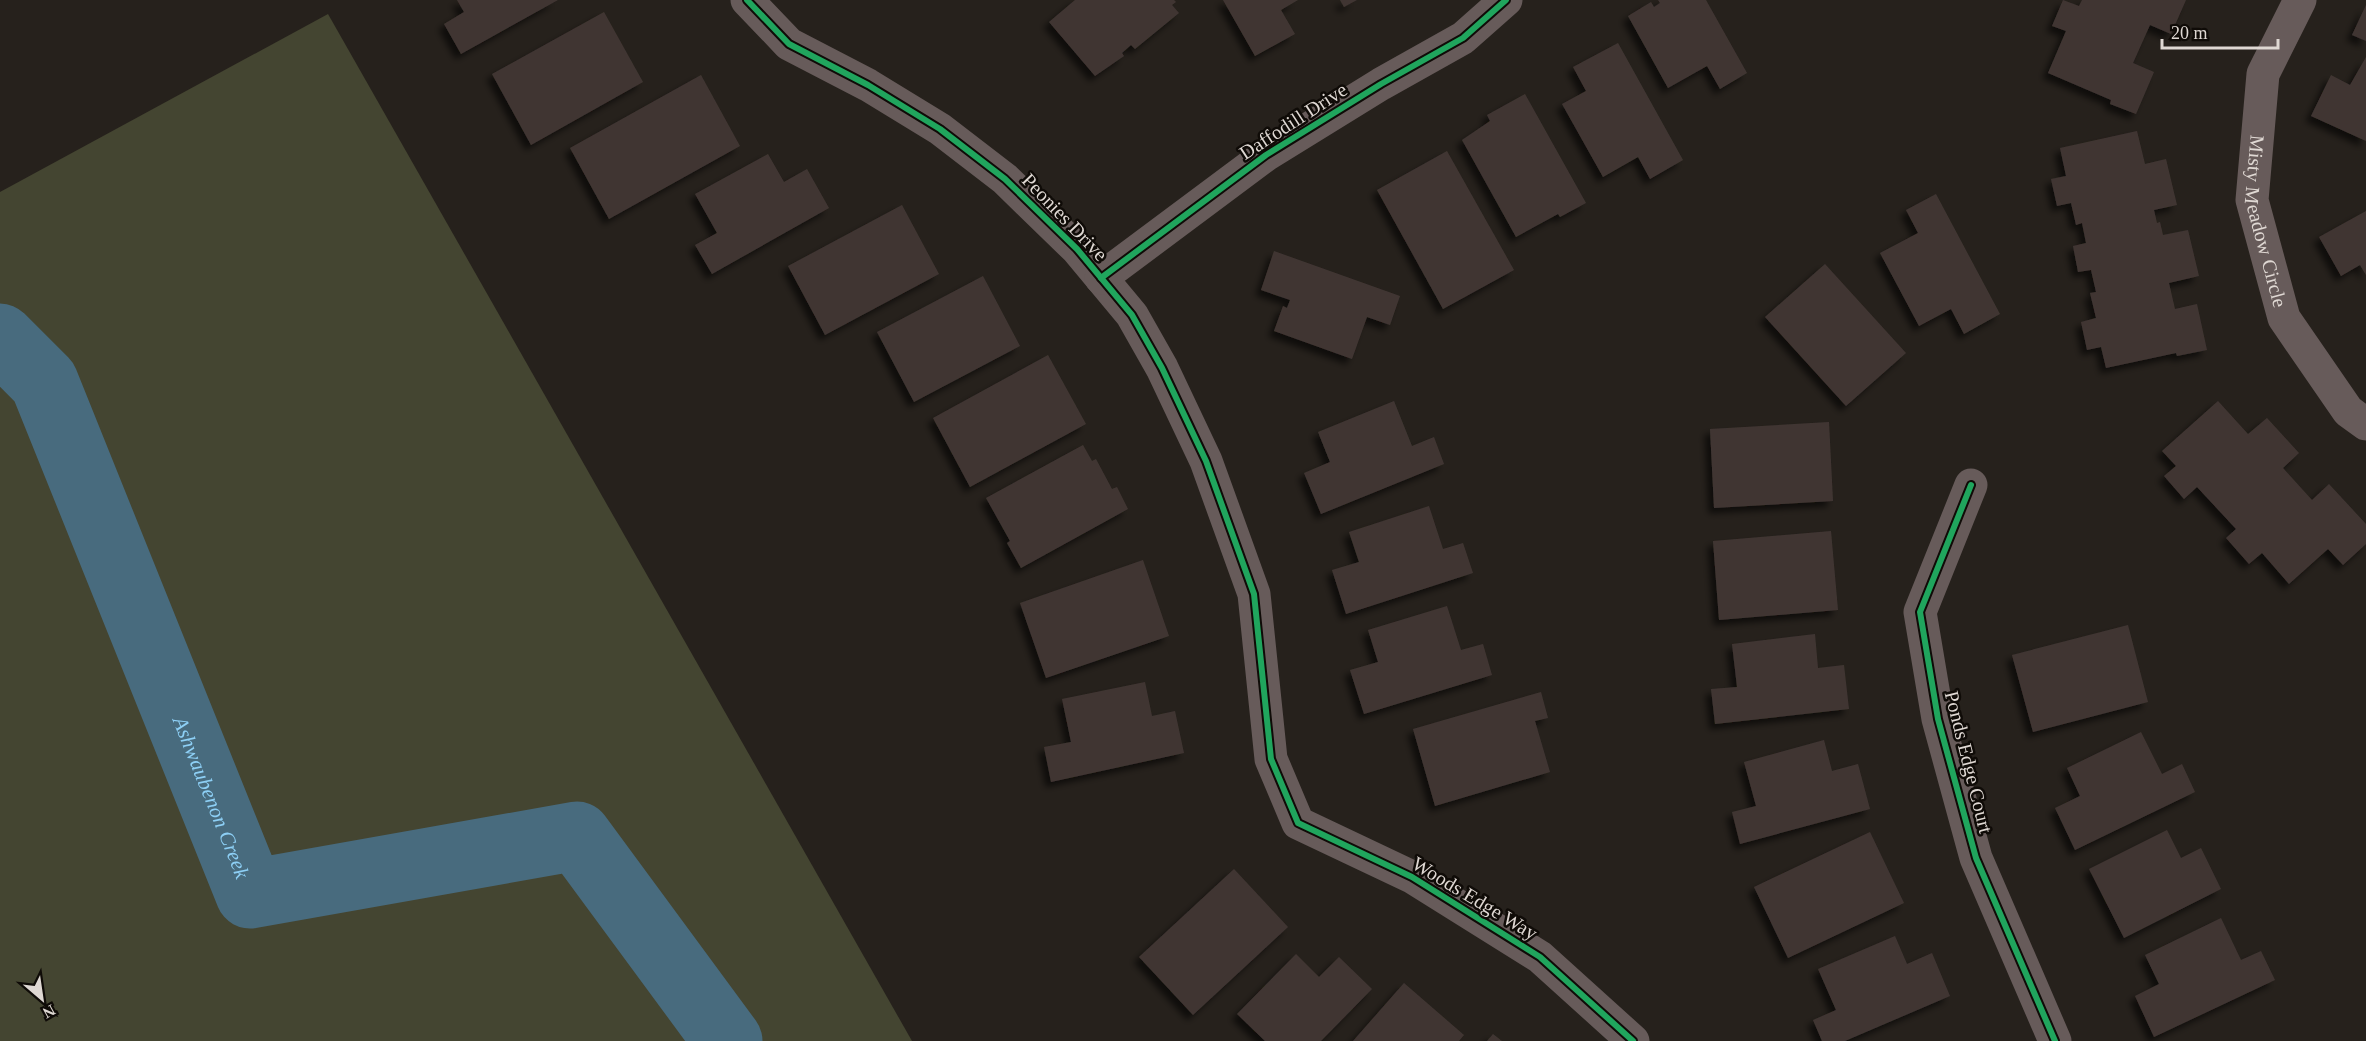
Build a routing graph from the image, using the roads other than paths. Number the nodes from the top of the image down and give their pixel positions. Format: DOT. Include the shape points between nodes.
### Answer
graph roads {
  1 [pos="747,0"];
  2 [pos="1506,0"];
  3 [pos="2300,0"];
  4 [pos="1101,278"];
  5 [pos="2366,424"];
  6 [pos="1971,485"];
  7 [pos="1254,594"];
  8 [pos="1633,1041"];
  9 [pos="2055,1041"];
  1 -- 4 [label="street, Peonies Drive" via="789,44 868,85 940,129 1005,179"];
  2 -- 4 [label="street, Daffodill Drive" via="1463,38 1266,155"];
  3 -- 5 [label="street, Misty Meadow Circle" via="2263,74 2252,200 2284,318 2348,411"];
  4 -- 7 [label="street, Peonies Drive" via="1132,315 1162,368 1206,461"];
  6 -- 9 [label="street, Ponds Edge Court" via="1920,612 1938,719 1976,858"];
  7 -- 8 [label="street, Woods Edge Way" via="1271,759 1298,823 1412,877 1540,957"];
}
